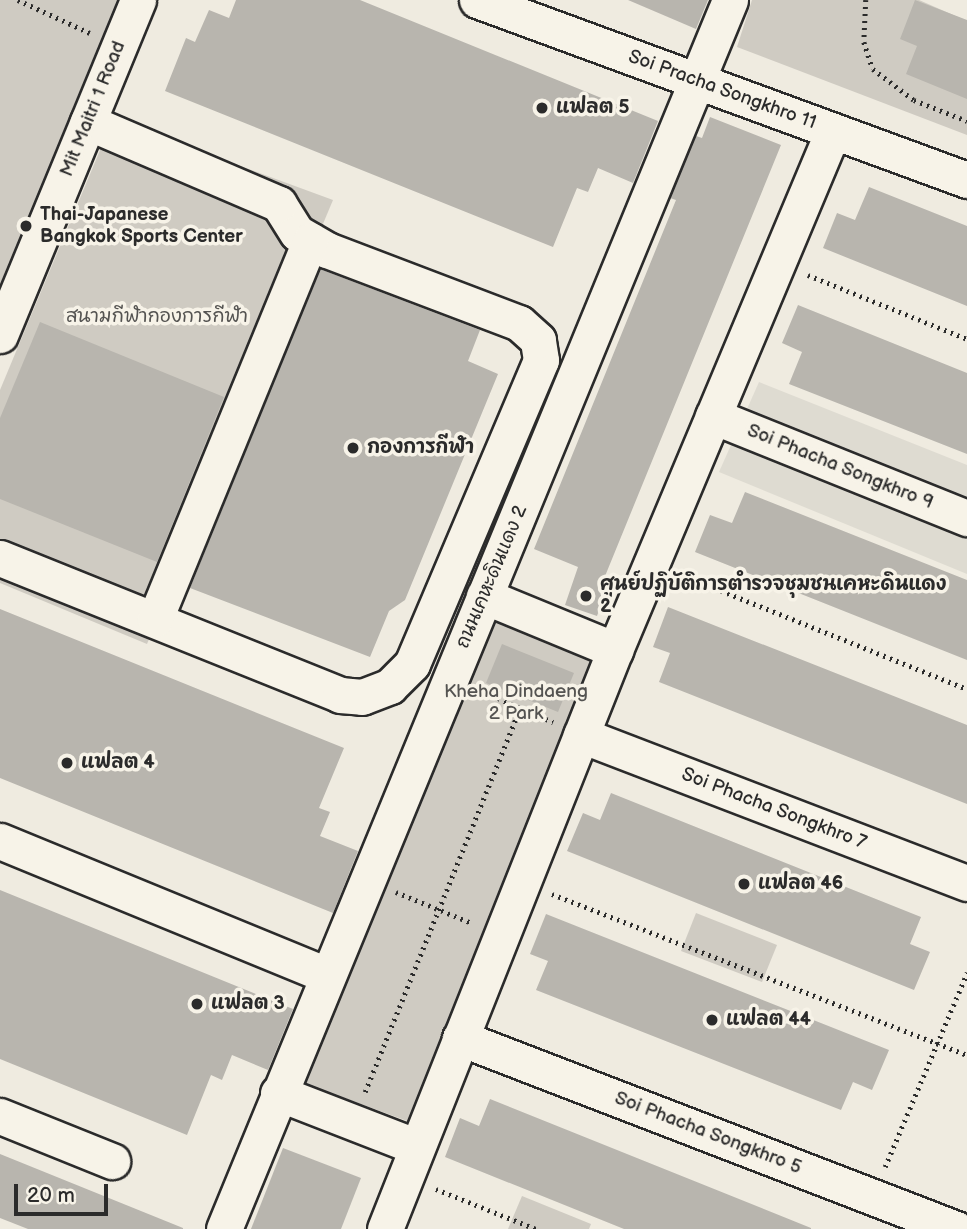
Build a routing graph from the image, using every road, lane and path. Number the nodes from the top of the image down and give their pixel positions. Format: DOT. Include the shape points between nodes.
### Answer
graph roads {
  1 [pos="18,0"];
  2 [pos="138,0"];
  3 [pos="477,0"];
  4 [pos="730,0"];
  5 [pos="866,0"];
  6 [pos="119,46"];
  7 [pos="698,82"];
  8 [pos="967,121"];
  9 [pos="88,122"];
  10 [pos="833,131"];
  11 [pos="967,180"];
  12 [pos="310,241"];
  13 [pos="778,263"];
  14 [pos="0,335"];
  15 [pos="967,339"];
  16 [pos="713,416"];
  17 [pos="967,518"];
  18 [pos="0,558"];
  19 [pos="652,563"];
  20 [pos="484,596"];
  21 [pos="155,619"];
  22 [pos="615,650"];
  23 [pos="451,676"];
  24 [pos="967,689"];
  25 [pos="520,708"];
  26 [pos="581,735"];
  27 [pos="0,841"];
  28 [pos="366,880"];
  29 [pos="522,882"];
  30 [pos="967,883"];
  31 [pos="439,910"];
  32 [pos="501,935"];
  33 [pos="967,973"];
  34 [pos="326,975"];
  35 [pos="460,1038"];
  36 [pos="937,1044"];
  37 [pos="967,1055"];
  38 [pos="278,1093"];
  39 [pos="0,1116"];
  40 [pos="353,1122"];
  41 [pos="112,1160"];
  42 [pos="411,1162"];
  43 [pos="873,1197"];
  44 [pos="224,1229"];
  45 [pos="385,1229"];
  46 [pos="536,1229"];
  47 [pos="956,1229"];
  1 -- 6 [label="path"];
  2 -- 6 [label="street, Mit Maitri 1 Road"];
  3 -- 7 [label="street, Soi Pracha Songkhro 11"];
  4 -- 7 [label="street, ถนนเคหะดินแดง 2"];
  5 -- 8 [label="path" via="864,42 873,69 914,100"];
  6 -- 9 [label="street, Mit Maitri 1 Road"];
  7 -- 10 [label="street, Soi Pracha Songkhro 11"];
  7 -- 20 [label="street, ถนนเคหะดินแดง 2"];
  9 -- 12 [label="street" via="279,204 297,233"];
  9 -- 14 [label="street, Mit Maitri 1 Road"];
  10 -- 11 [label="street, Soi Pracha Songkhro 11"];
  10 -- 13 [label="street"];
  12 -- 21 [label="street"];
  12 -- 21 [label="street" via="519,323 538,340 541,360 412,664 390,686 362,697 340,695"];
  13 -- 15 [label="path"];
  13 -- 16 [label="street"];
  16 -- 17 [label="street, Soi Phacha Songkhro 9"];
  16 -- 19 [label="street"];
  18 -- 21 [label="street"];
  19 -- 22 [label="street"];
  19 -- 24 [label="path"];
  20 -- 22 [label="street"];
  20 -- 23 [label="street, ถนนเคหะดินแดง 2"];
  22 -- 26 [label="street"];
  23 -- 25 [label="path"];
  23 -- 28 [label="street, ถนนเคหะดินแดง 2"];
  25 -- 26 [label="path"];
  25 -- 31 [label="path"];
  26 -- 29 [label="street"];
  26 -- 30 [label="street, Soi Phacha Songkhro 7"];
  27 -- 34 [label="street"];
  28 -- 31 [label="path"];
  28 -- 34 [label="street, ถนนเคหะดินแดง 2"];
  29 -- 32 [label="street"];
  29 -- 36 [label="path"];
  31 -- 32 [label="path"];
  31 -- 40 [label="path"];
  32 -- 35 [label="street"];
  33 -- 36 [label="path"];
  34 -- 38 [label="street, ถนนเคหะดินแดง 2"];
  35 -- 42 [label="street"];
  35 -- 43 [label="street, Soi Phacha Songkhro 5"];
  36 -- 37 [label="path"];
  36 -- 43 [label="path"];
  38 -- 40 [label="street"];
  38 -- 44 [label="street, ถนนเคหะดินแดง 2"];
  39 -- 41 [label="street"];
  40 -- 42 [label="street"];
  42 -- 45 [label="street"];
  42 -- 46 [label="path"];
  43 -- 47 [label="street, Soi Phacha Songkhro 5"];
}
